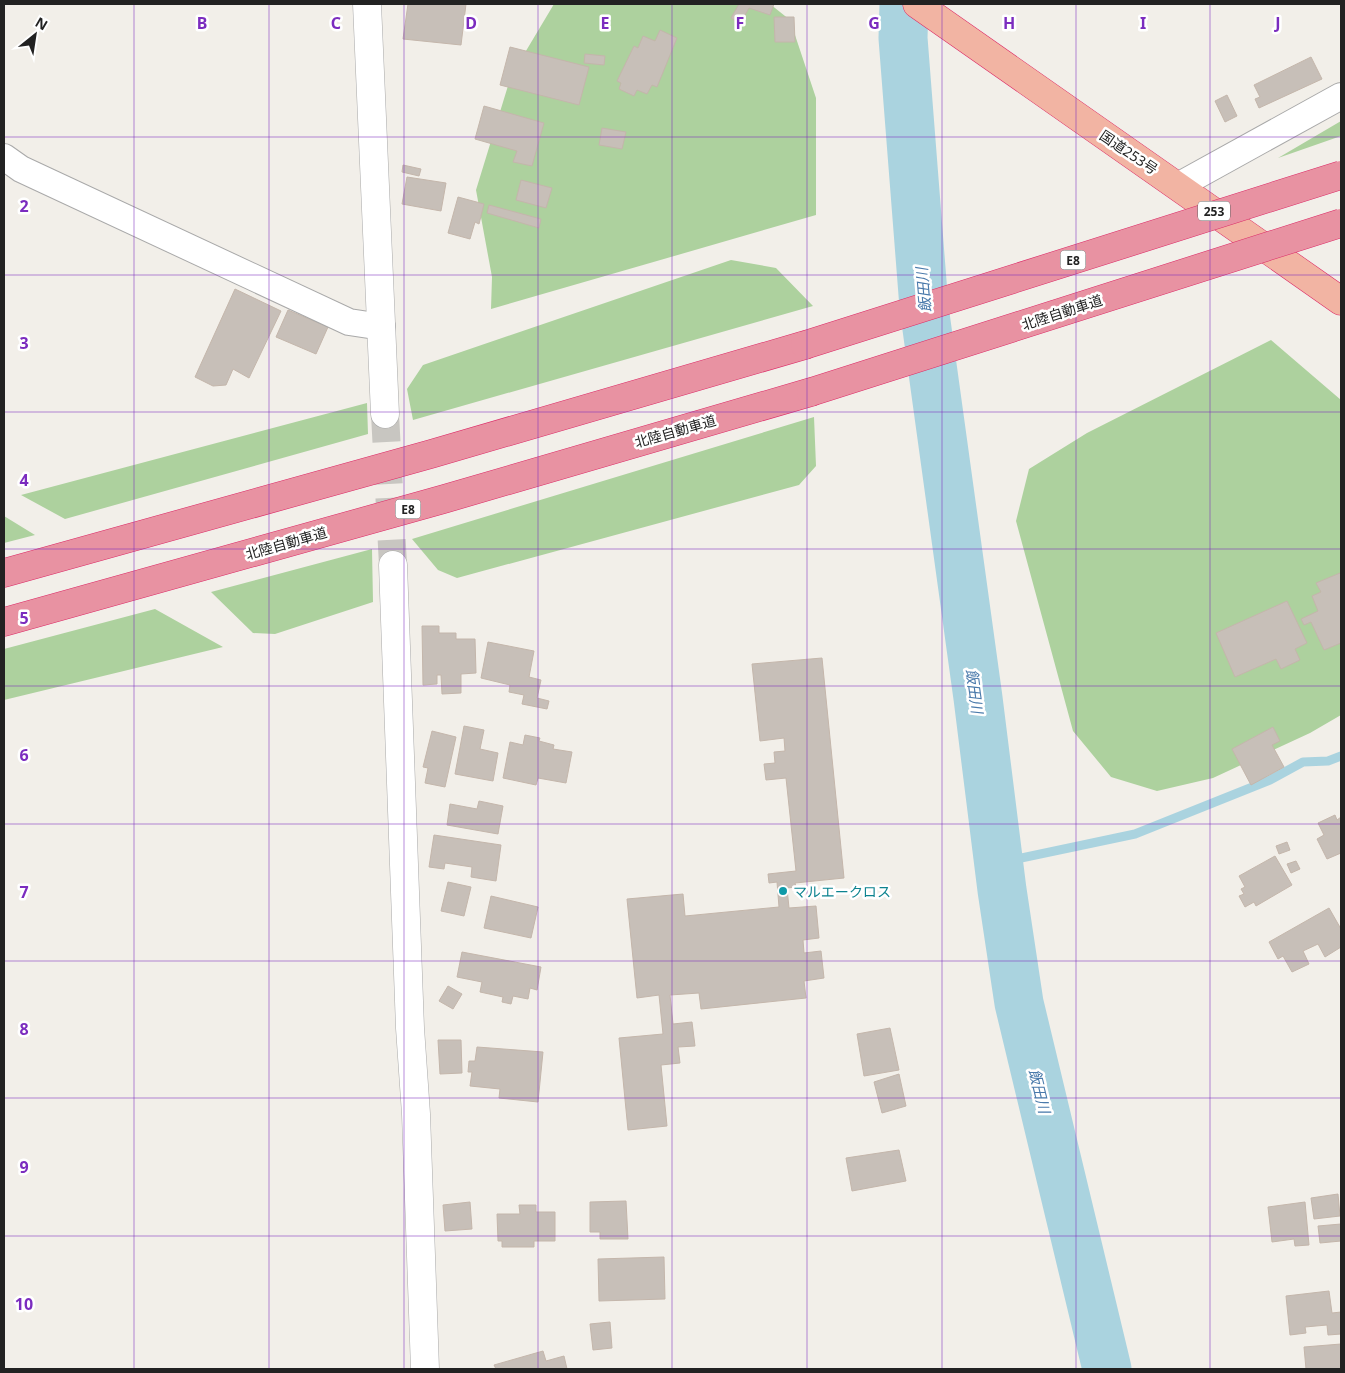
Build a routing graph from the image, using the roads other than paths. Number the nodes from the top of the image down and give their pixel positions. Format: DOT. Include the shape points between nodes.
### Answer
graph roads {
  1 [pos="367,4"];
  2 [pos="916,4"];
  3 [pos="1341,96"];
  4 [pos="4,157"];
  5 [pos="1341,175"];
  6 [pos="1178,186"];
  7 [pos="1341,223"];
  8 [pos="1341,301"];
  9 [pos="382,327"];
  10 [pos="385,414"];
  11 [pos="393,565"];
  12 [pos="4,573"];
  13 [pos="4,622"];
  14 [pos="425,1369"];
  1 -- 9 [label="street"];
  2 -- 6 [label="highway, 国道253号 / 253"];
  3 -- 6 [label="street"];
  4 -- 9 [label="street" via="21,169 349,322"];
  5 -- 12 [label="highway, E8, bridge" via="805,345"];
  6 -- 8 [label="highway, 国道253号 / 253"];
  7 -- 13 [label="highway, 北陸自動車道 / E8, bridge" via="811,392"];
  9 -- 10 [label="street"];
  11 -- 14 [label="street"];
}
